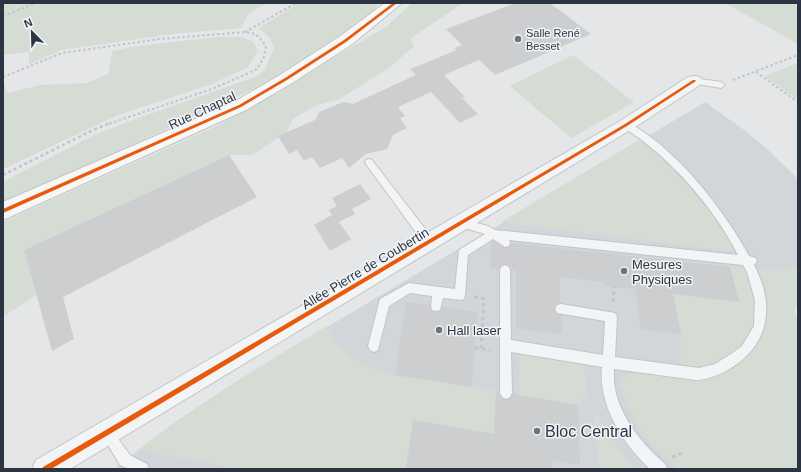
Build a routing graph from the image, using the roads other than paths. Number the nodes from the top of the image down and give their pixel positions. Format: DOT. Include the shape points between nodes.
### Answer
graph roads {
  1 [pos="395,3"];
  2 [pos="694,81"];
  3 [pos="721,85"];
  4 [pos="626,126"];
  5 [pos="369,162"];
  6 [pos="3,212"];
  7 [pos="461,223"];
  8 [pos="494,234"];
  9 [pos="429,242"];
  10 [pos="505,243"];
  11 [pos="752,261"];
  12 [pos="505,270"];
  13 [pos="438,293"];
  14 [pos="436,306"];
  15 [pos="561,309"];
  16 [pos="506,345"];
  17 [pos="374,346"];
  18 [pos="609,362"];
  19 [pos="506,393"];
  20 [pos="107,433"];
  21 [pos="45,469"];
  22 [pos="142,469"];
  23 [pos="660,469"];
  1 -- 6 [label="street, Rue Chaptal" via="345,41 240,106"];
  2 -- 3 [label="lane"];
  2 -- 4 [label="street, Allée Pierre de Coubertin"];
  4 -- 7 [label="street, Allée Pierre de Coubertin"];
  4 -- 11 [label="lane" via="652,143 700,190 739,236"];
  5 -- 9 [label="lane"];
  7 -- 8 [label="lane"];
  7 -- 9 [label="street, Allée Pierre de Coubertin"];
  8 -- 10 [label="lane"];
  8 -- 11 [label="lane"];
  8 -- 13 [label="lane" via="463,253 460,295"];
  9 -- 20 [label="street, Allée Pierre de Coubertin"];
  11 -- 18 [label="lane" via="765,294 767,312 762,331 751,346 731,362 716,370 698,374"];
  12 -- 16 [label="lane"];
  13 -- 14 [label="lane"];
  13 -- 17 [label="lane" via="409,288 384,303"];
  15 -- 18 [label="lane" via="611,317"];
  16 -- 18 [label="lane"];
  16 -- 19 [label="lane"];
  18 -- 23 [label="lane" via="608,383 613,406 628,433"];
  20 -- 21 [label="street, Allée Pierre de Coubertin"];
  20 -- 22 [label="lane" via="125,460"];
}
